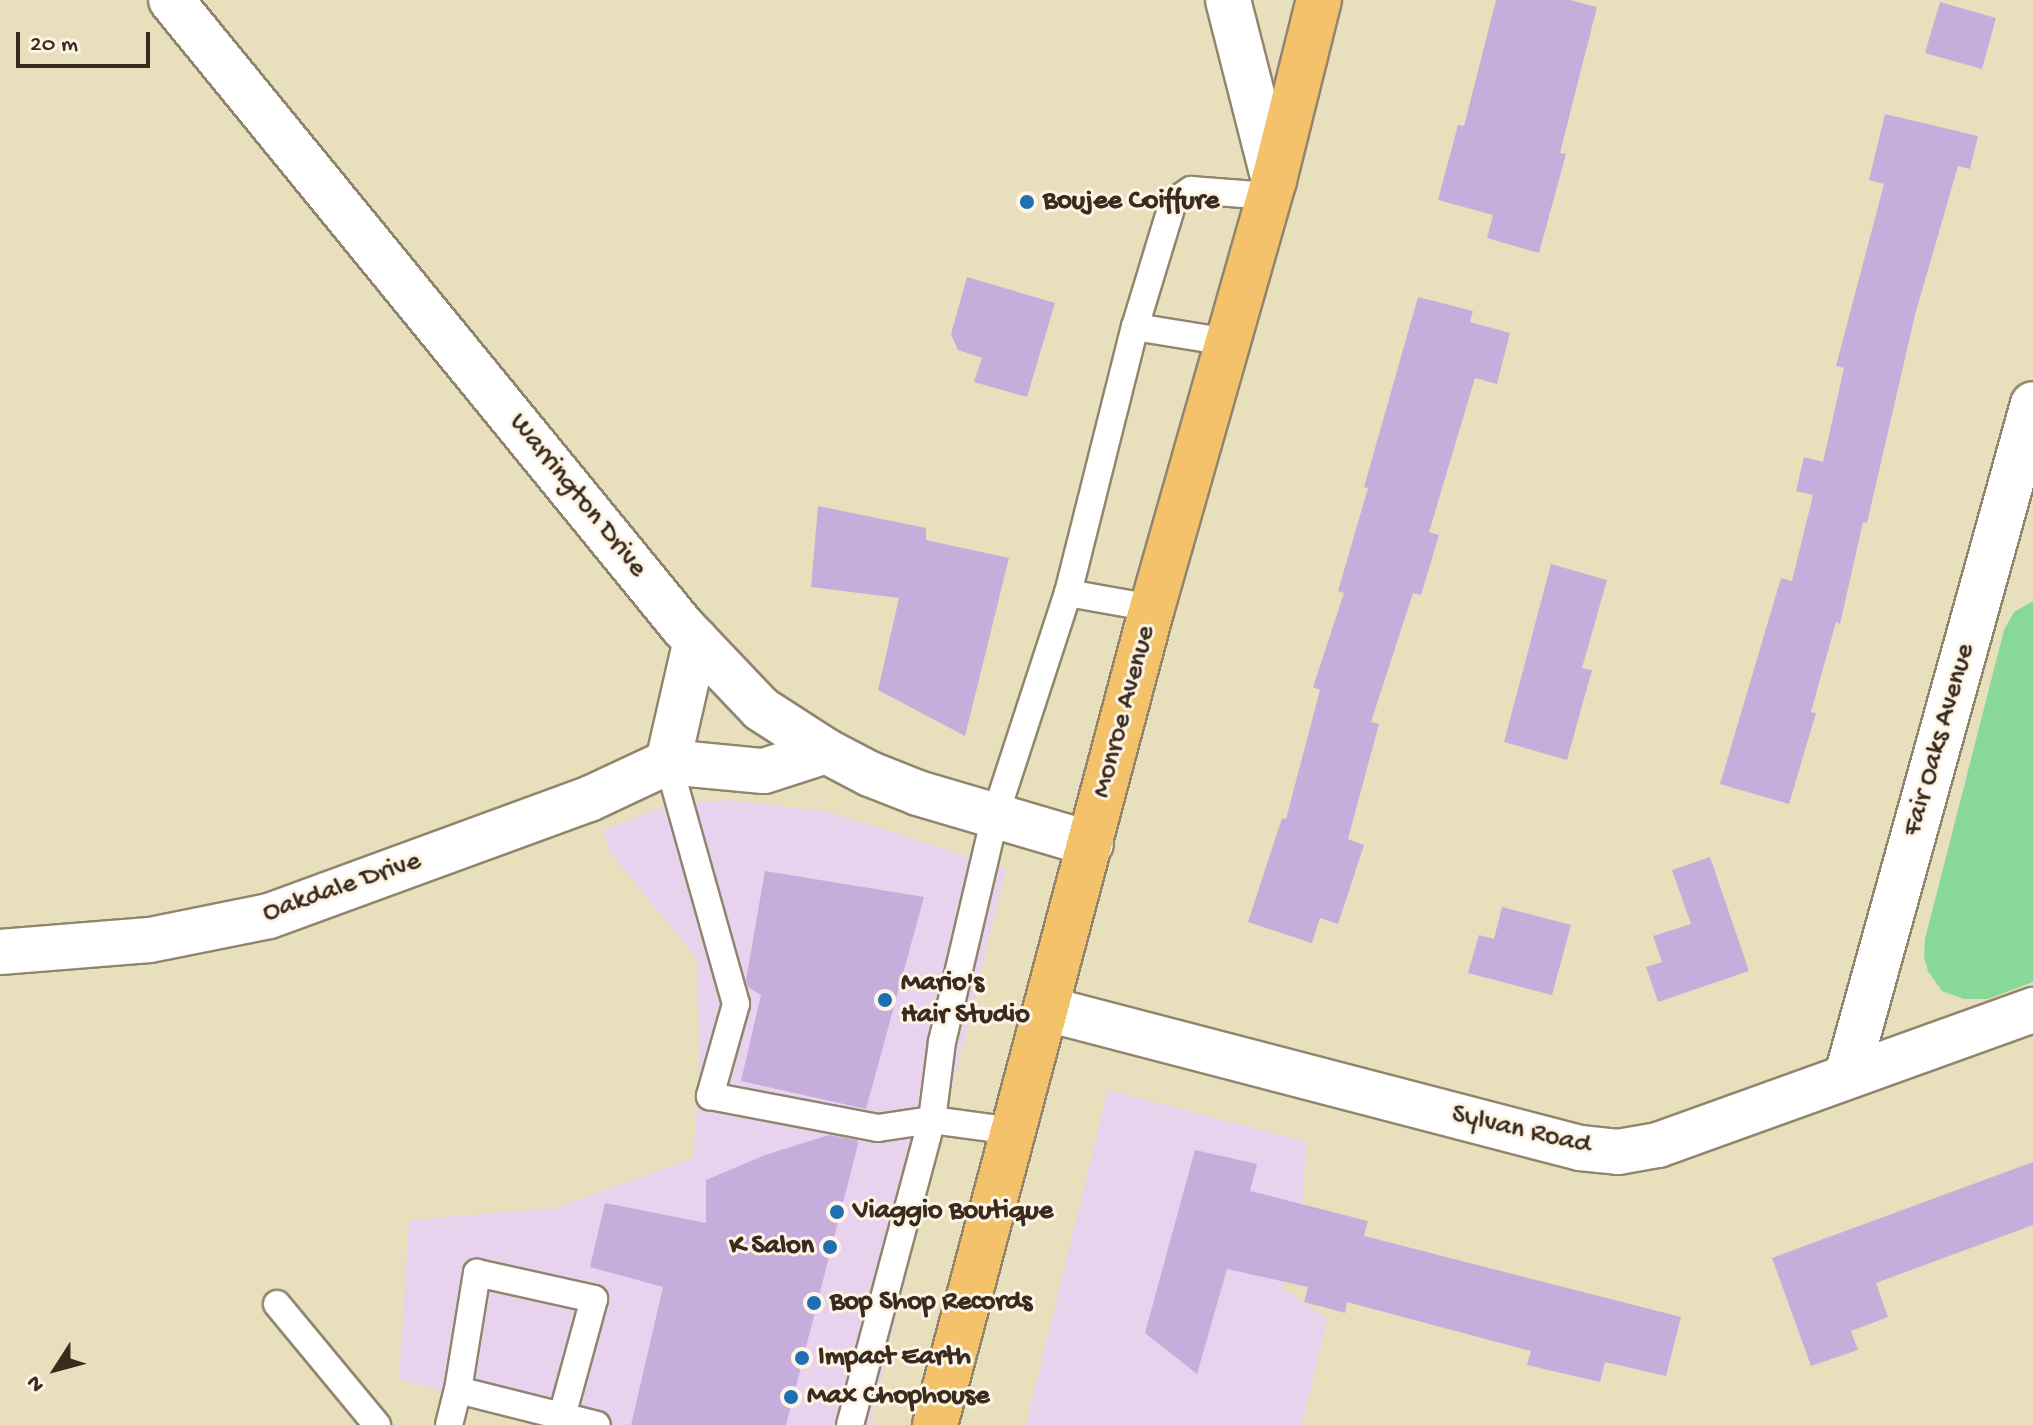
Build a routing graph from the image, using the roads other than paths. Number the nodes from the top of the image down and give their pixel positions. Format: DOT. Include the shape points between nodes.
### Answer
graph roads {
  1 [pos="171,0"];
  2 [pos="1228,0"];
  3 [pos="1319,0"];
  4 [pos="1272,188"];
  5 [pos="1135,327"];
  6 [pos="1228,342"];
  7 [pos="2033,404"];
  8 [pos="1068,593"];
  9 [pos="1152,608"];
  10 [pos="696,640"];
  11 [pos="826,751"];
  12 [pos="668,762"];
  13 [pos="995,816"];
  14 [pos="1091,844"];
  15 [pos="0,952"];
  16 [pos="1047,1009"];
  17 [pos="2033,1010"];
  18 [pos="1847,1075"];
  19 [pos="932,1120"];
  20 [pos="1012,1131"];
  21 [pos="277,1304"];
  22 [pos="458,1390"];
  23 [pos="562,1416"];
  24 [pos="377,1425"];
  25 [pos="449,1425"];
  26 [pos="597,1425"];
  27 [pos="850,1425"];
  28 [pos="935,1425"];
  1 -- 10 [label="street, Warrington Drive"];
  2 -- 4 [label="street"];
  3 -- 4 [label="main road, Monroe Avenue"];
  4 -- 5 [label="lane" via="1191,190 1173,202"];
  4 -- 6 [label="main road, Monroe Avenue"];
  5 -- 6 [label="lane"];
  5 -- 8 [label="lane"];
  6 -- 9 [label="main road, Monroe Avenue"];
  7 -- 18 [label="street, Fair Oaks Avenue"];
  8 -- 9 [label="lane"];
  8 -- 13 [label="lane"];
  9 -- 14 [label="main road, Monroe Avenue"];
  10 -- 11 [label="street, Warrington Drive" via="761,709"];
  10 -- 12 [label="street"];
  11 -- 12 [label="street" via="764,771"];
  11 -- 13 [label="street, Warrington Drive" via="918,793"];
  12 -- 15 [label="street, Oakdale Drive" via="589,799 269,916 150,940"];
  12 -- 19 [label="lane" via="736,1004 710,1096 878,1128"];
  13 -- 14 [label="street, Warrington Drive"];
  13 -- 19 [label="lane" via="942,1042"];
  14 -- 16 [label="main road, Monroe Avenue"];
  16 -- 18 [label="street, Sylvan Road" via="1580,1148 1618,1152 1658,1145"];
  16 -- 20 [label="main road, Monroe Avenue"];
  17 -- 18 [label="street, Sylvan Road"];
  19 -- 20 [label="lane"];
  19 -- 27 [label="lane"];
  20 -- 28 [label="main road, Monroe Avenue"];
  21 -- 24 [label="lane"];
  22 -- 23 [label="lane"];
  22 -- 23 [label="lane" via="477,1273 594,1299"];
  22 -- 25 [label="lane"];
  23 -- 26 [label="lane"];
}
